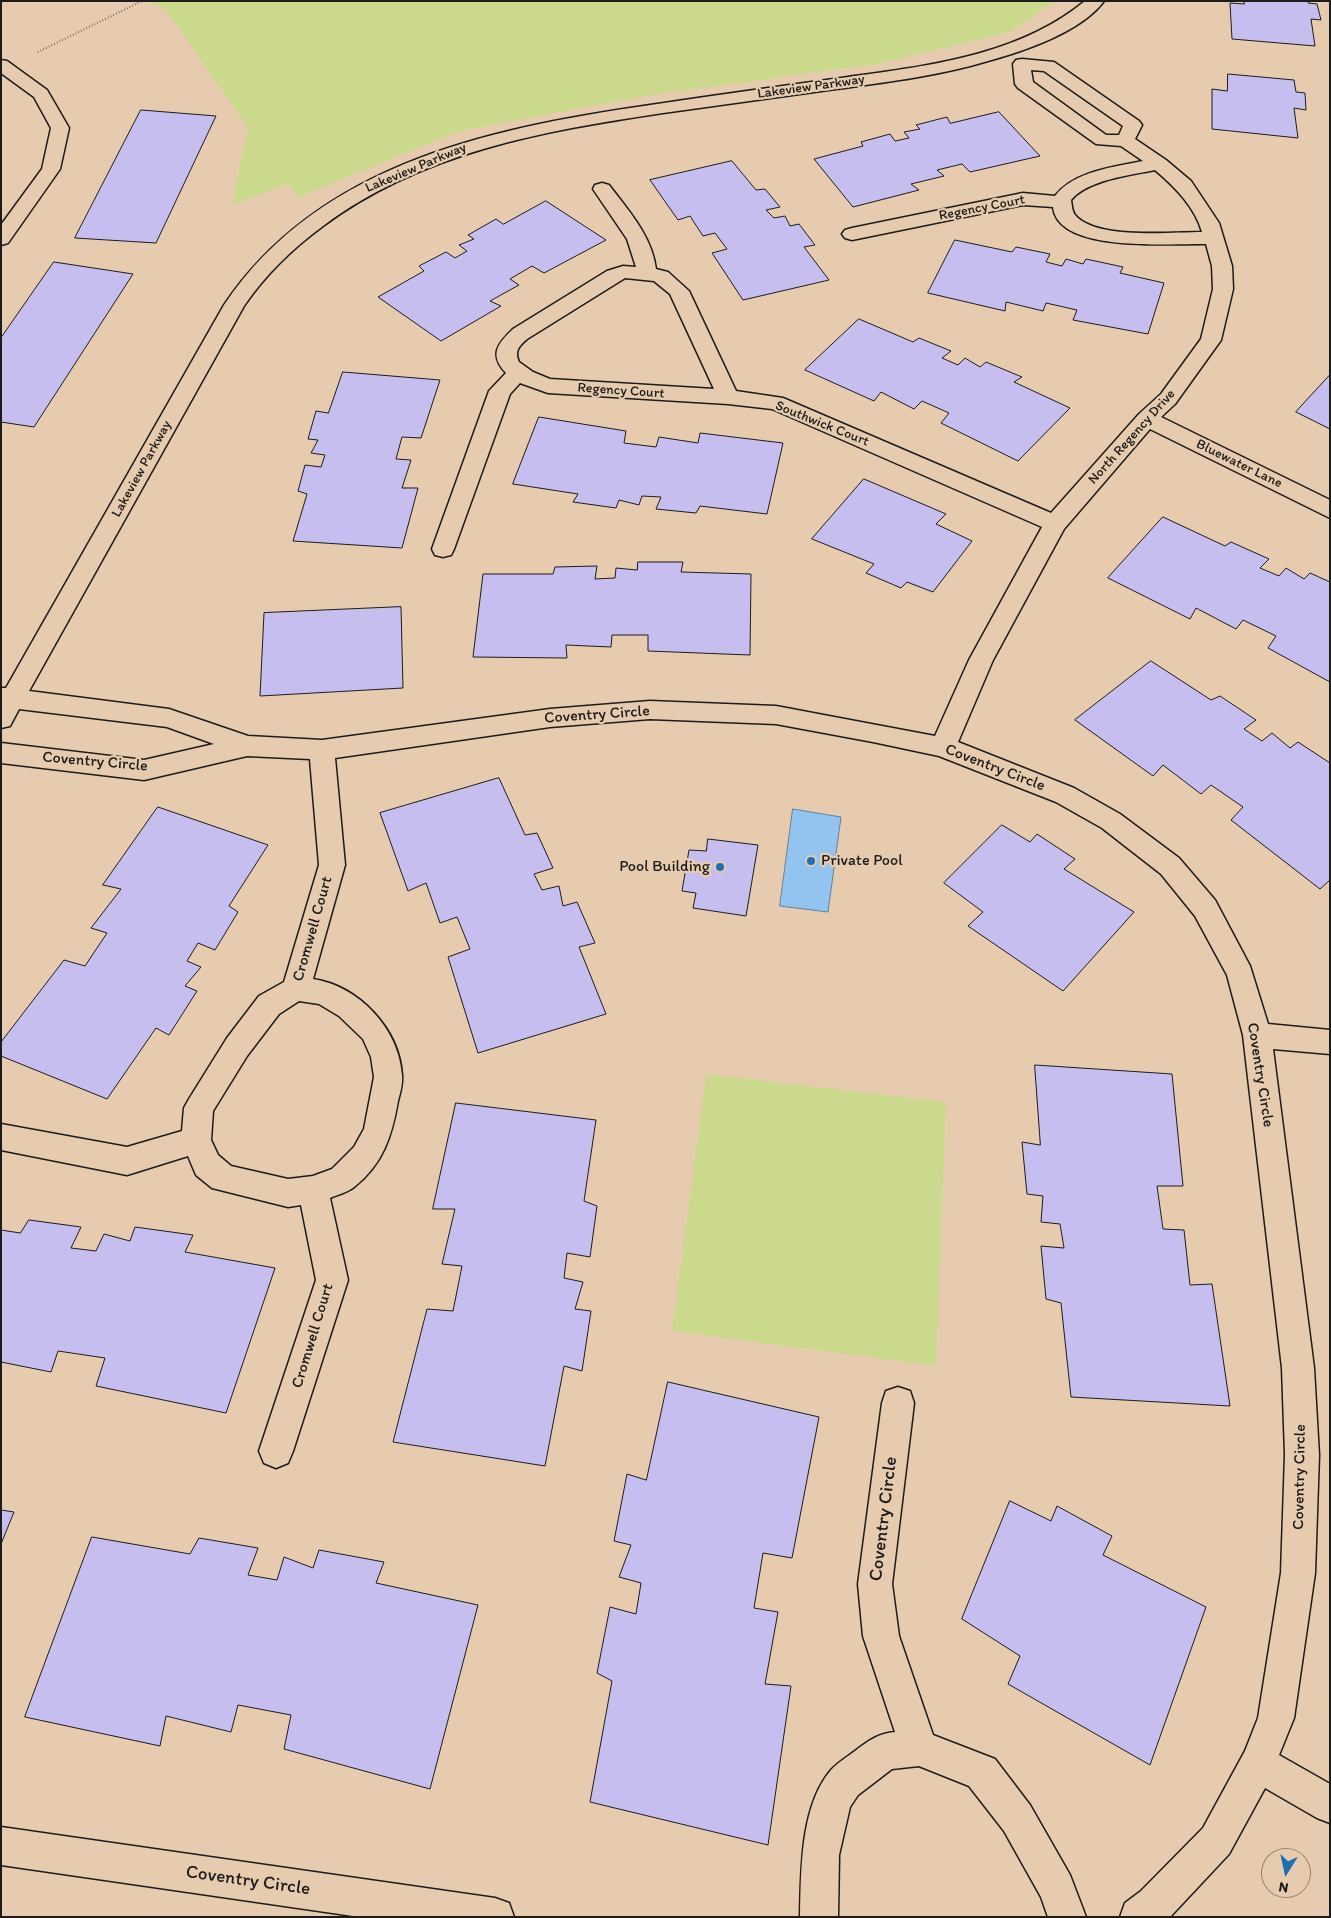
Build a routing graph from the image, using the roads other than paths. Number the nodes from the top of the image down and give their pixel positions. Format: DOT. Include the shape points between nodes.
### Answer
graph roads {
  1 [pos="1096,1"];
  2 [pos="1000,52"];
  3 [pos="1022,64"];
  4 [pos="1,65"];
  5 [pos="1125,141"];
  6 [pos="1159,164"];
  7 [pos="602,188"];
  8 [pos="1062,202"];
  9 [pos="852,234"];
  10 [pos="1215,238"];
  11 [pos="1,239"];
  12 [pos="647,272"];
  13 [pos="518,373"];
  14 [pos="728,397"];
  15 [pos="1147,419"];
  16 [pos="1330,510"];
  17 [pos="1055,524"];
  18 [pos="443,549"];
  19 [pos="5,705"];
  20 [pos="247,746"];
  21 [pos="943,746"];
  22 [pos="322,750"];
  23 [pos="1,753"];
  24 [pos="296,989"];
  25 [pos="1257,1035"];
  26 [pos="1330,1042"];
  27 [pos="1,1137"];
  28 [pos="196,1140"];
  29 [pos="313,1190"];
  30 [pos="898,1403"];
  31 [pos="276,1450"];
  32 [pos="919,1748"];
  33 [pos="1258,1763"];
  34 [pos="1330,1806"];
  35 [pos="1,1846"];
  36 [pos="494,1917"];
  37 [pos="819,1917"];
  38 [pos="1067,1917"];
  39 [pos="1139,1917"];
  1 -- 2 [label="street, Lakeview Parkway" via="1057,27"];
  2 -- 3 [label="street"];
  2 -- 19 [label="street, Lakeview Parkway" via="924,72 528,130 476,143 406,169 362,191 316,220 272,258 241,294"];
  3 -- 5 [label="street, North Regency Drive" via="1024,84 1102,140"];
  3 -- 5 [label="street" via="1048,66 1133,124"];
  4 -- 11 [label="street" via="41,94 60,128 51,169"];
  5 -- 6 [label="street, North Regency Drive"];
  6 -- 8 [label="street" via="1085,180 1069,189"];
  6 -- 10 [label="street, North Regency Drive" via="1184,185"];
  7 -- 12 [label="street" via="638,239 647,258"];
  8 -- 9 [label="street, Regency Court" via="1023,199"];
  8 -- 10 [label="street" via="1061,209 1068,220 1091,232 1112,236"];
  10 -- 15 [label="street, North Regency Drive" via="1222,266 1223,289 1211,340 1168,399"];
  12 -- 13 [label="street" via="614,275 520,334 509,344 506,353 508,363"];
  12 -- 14 [label="street" via="661,276 679,291"];
  13 -- 14 [label="street, Regency Court" via="527,380 548,386"];
  13 -- 18 [label="street" via="500,392"];
  14 -- 17 [label="street, Southwick Court" via="776,403"];
  15 -- 16 [label="street, Bluewater Lane"];
  15 -- 17 [label="street, North Regency Drive"];
  17 -- 21 [label="street, North Regency Drive" via="981,660"];
  19 -- 20 [label="street, Coventry Circle" via="169,718"];
  20 -- 22 [label="street, Coventry Circle"];
  20 -- 23 [label="street, Coventry Circle" via="144,770"];
  21 -- 22 [label="street, Coventry Circle" via="776,715 650,710 550,718"];
  21 -- 25 [label="street, Coventry Circle" via="1065,795 1111,821 1170,866 1205,908 1240,974"];
  22 -- 24 [label="street, Cromwell Court" via="332,865"];
  24 -- 28 [label="street, Cromwell Court" via="269,1005 236,1047 199,1108"];
  24 -- 29 [label="street, Cromwell Court" via="324,993 349,1007 373,1031 385,1057 388,1077 378,1131 365,1156 342,1179"];
  25 -- 26 [label="street"];
  25 -- 33 [label="street, Coventry Circle" via="1298,1368 1302,1455 1295,1594 1276,1718"];
  27 -- 28 [label="street" via="127,1161"];
  28 -- 29 [label="street, Cromwell Court" via="207,1164 223,1178 288,1193"];
  29 -- 31 [label="street, Cromwell Court" via="332,1280"];
  30 -- 32 [label="street, Coventry Circle" via="874,1584 881,1636"];
  32 -- 37 [label="street" via="885,1751 845,1782 834,1799 820,1854"];
  32 -- 38 [label="street" via="982,1772 1017,1818 1057,1888"];
  33 -- 34 [label="street"];
  33 -- 39 [label="street, Coventry Circle" via="1216,1841 1155,1905"];
  35 -- 36 [label="street, Coventry Circle"];
}
